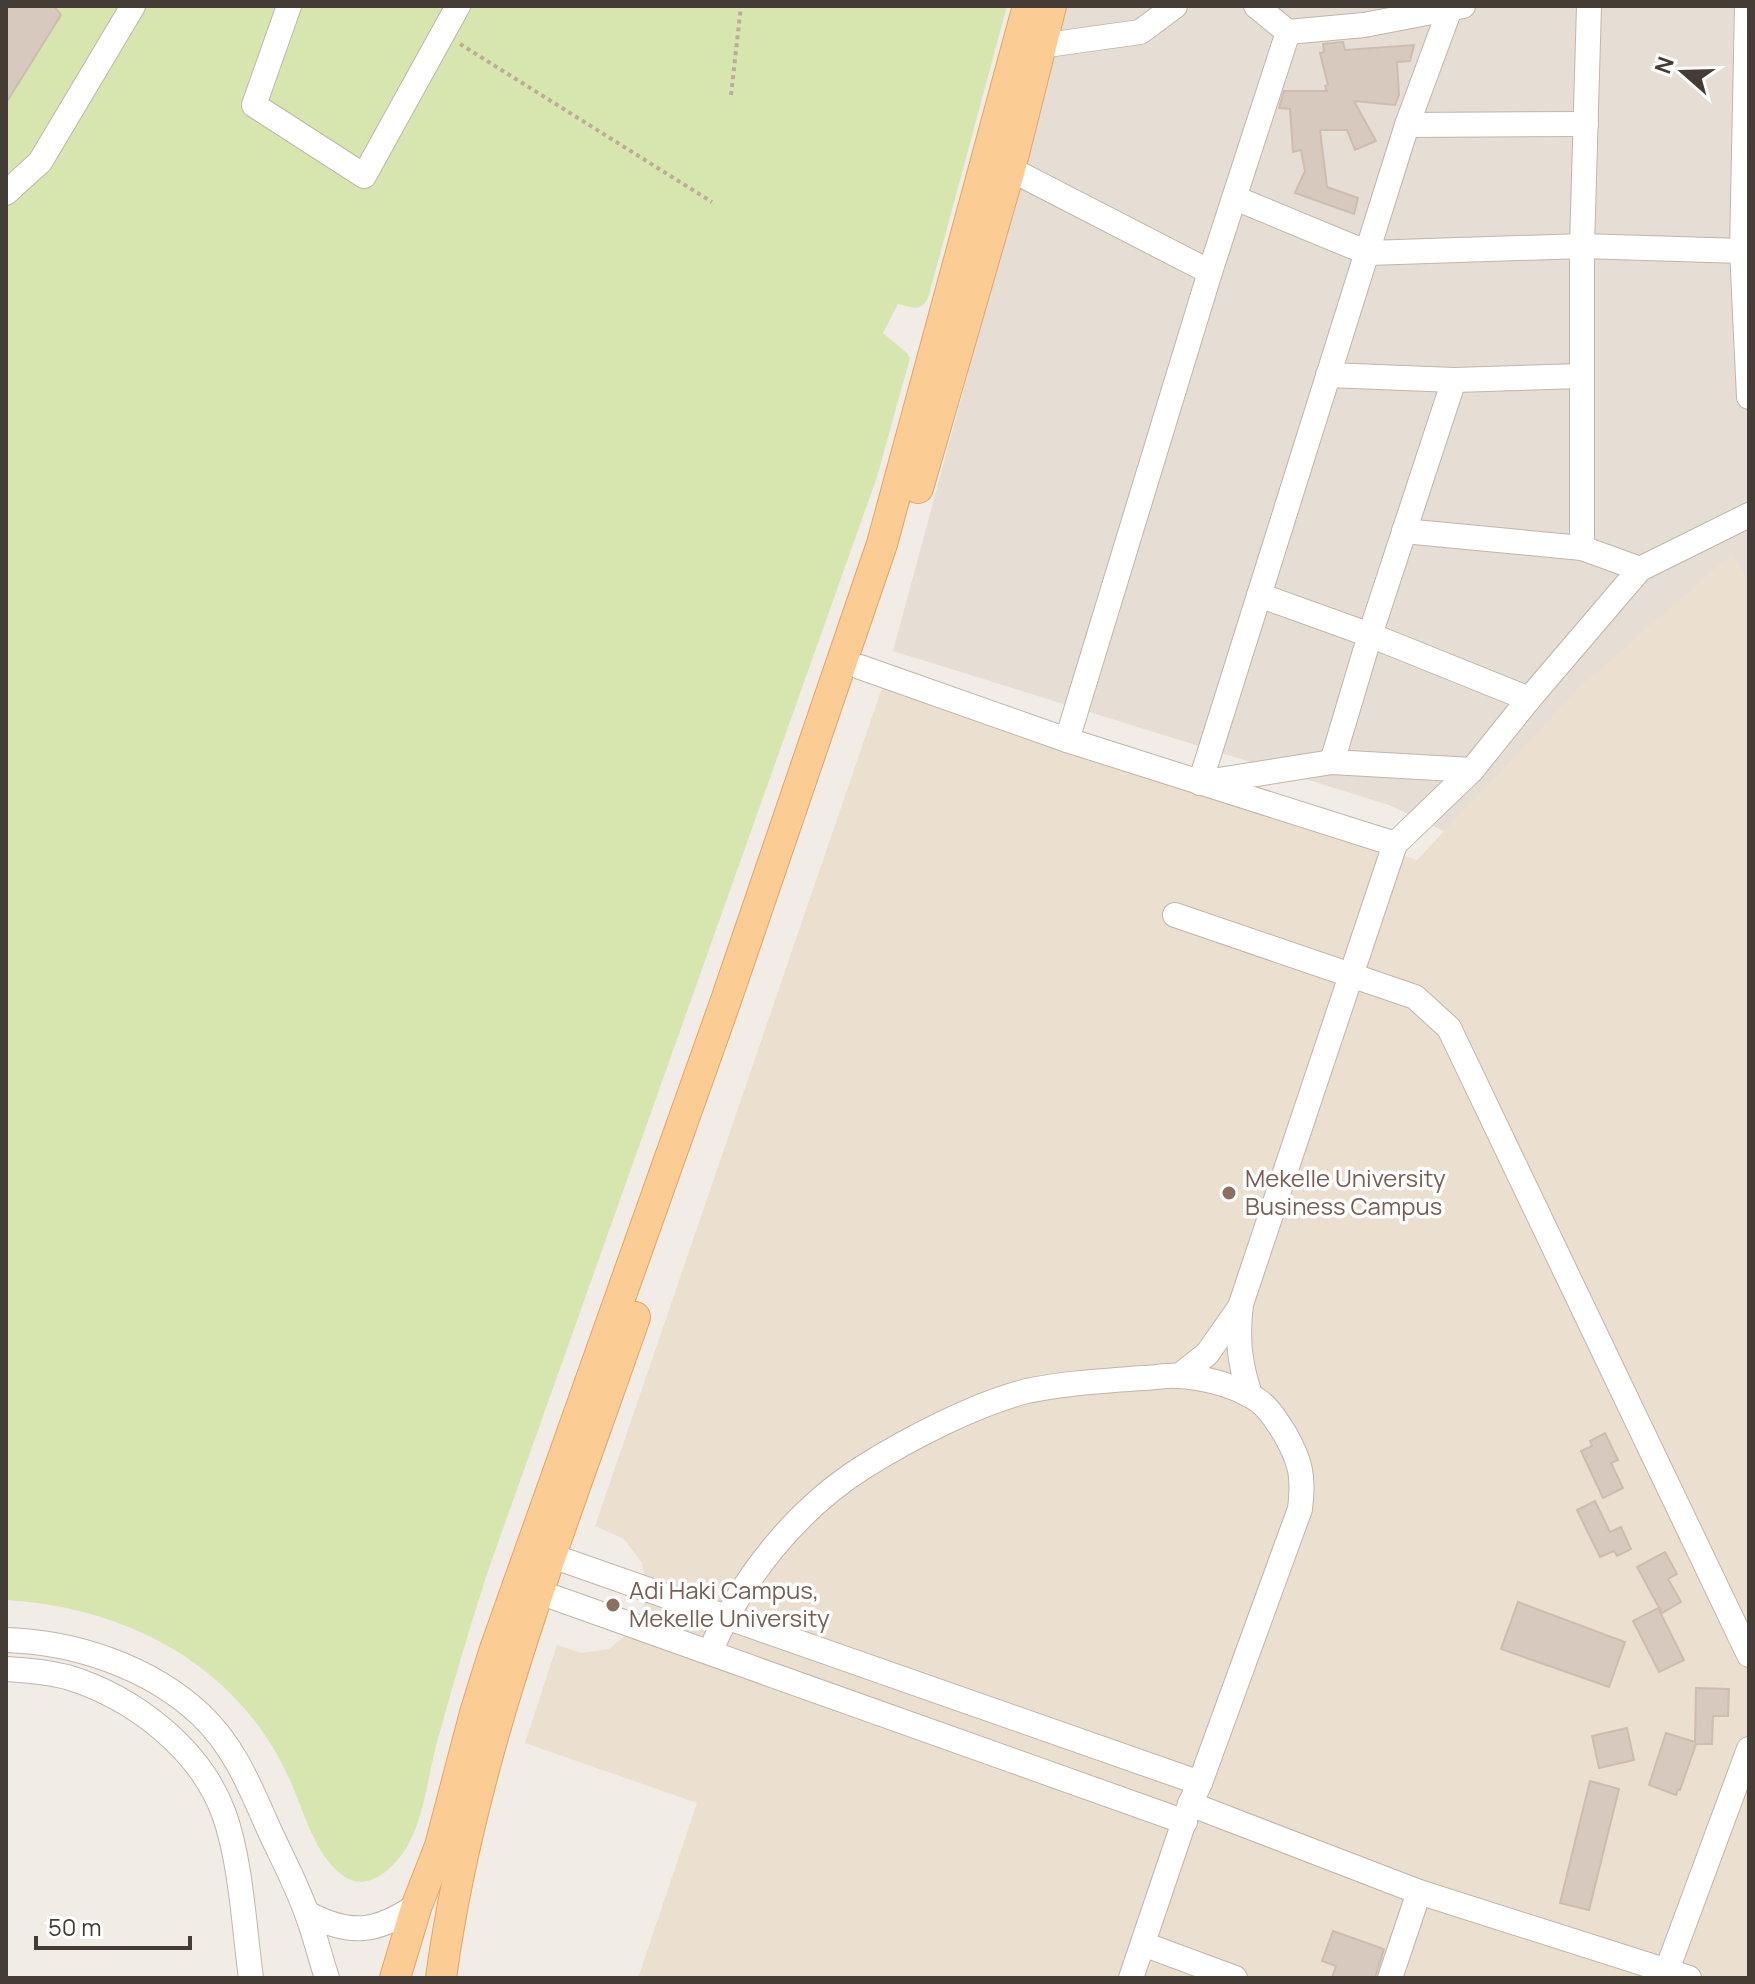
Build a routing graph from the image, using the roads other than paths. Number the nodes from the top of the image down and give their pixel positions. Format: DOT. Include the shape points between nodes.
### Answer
graph roads {
  1 [pos="133,6"];
  2 [pos="289,6"];
  3 [pos="458,6"];
  4 [pos="1028,6"];
  5 [pos="1051,6"];
  6 [pos="1175,6"];
  7 [pos="1256,6"];
  8 [pos="1589,6"];
  9 [pos="1747,6"];
  10 [pos="1455,7"];
  11 [pos="1372,16"];
  12 [pos="1288,32"];
  13 [pos="1040,46"];
  14 [pos="1586,124"];
  15 [pos="1407,125"];
  16 [pos="1010,169"];
  17 [pos="6,193"];
  18 [pos="1235,198"];
  19 [pos="1582,246"];
  20 [pos="1746,249"];
  21 [pos="1368,253"];
  22 [pos="1210,272"];
  23 [pos="1328,375"];
  24 [pos="1581,376"];
  25 [pos="1454,380"];
  26 [pos="1749,397"];
  27 [pos="1749,515"];
  28 [pos="1404,531"];
  29 [pos="1582,548"];
  30 [pos="1640,569"];
  31 [pos="1259,595"];
  32 [pos="1370,635"];
  33 [pos="860,667"];
  34 [pos="1529,699"];
  35 [pos="1067,740"];
  36 [pos="1332,762"];
  37 [pos="1472,770"];
  38 [pos="1200,783"];
  39 [pos="1395,844"];
  40 [pos="1175,915"];
  41 [pos="1352,973"];
  42 [pos="1241,1304"];
  43 [pos="1179,1376"];
  44 [pos="1250,1395"];
  45 [pos="552,1556"];
  46 [pos="539,1592"];
  47 [pos="724,1618"];
  48 [pos="6,1640"];
  49 [pos="710,1652"];
  50 [pos="1749,1655"];
  51 [pos="6,1669"];
  52 [pos="1749,1749"];
  53 [pos="1192,1803"];
  54 [pos="1419,1892"];
  55 [pos="417,1905"];
  56 [pos="307,1913"];
  57 [pos="1143,1944"];
  58 [pos="1678,1974"];
  59 [pos="251,1978"];
  60 [pos="327,1978"];
  61 [pos="395,1978"];
  62 [pos="441,1978"];
  63 [pos="1131,1978"];
  64 [pos="1235,1978"];
  65 [pos="1390,1978"];
  1 -- 17 [label="street" via="47,152"];
  2 -- 3 [label="street" via="254,105 364,176"];
  4 -- 55 [label="main road" via="882,544 494,1652 440,1846"];
  5 -- 13 [label="main road"];
  6 -- 13 [label="street" via="1140,32"];
  7 -- 12 [label="street"];
  8 -- 14 [label="street"];
  9 -- 20 [label="street"];
  10 -- 11 [label="street"];
  10 -- 15 [label="street"];
  11 -- 12 [label="street"];
  12 -- 18 [label="street"];
  13 -- 16 [label="main road"];
  14 -- 15 [label="street"];
  14 -- 19 [label="street"];
  15 -- 21 [label="street"];
  16 -- 22 [label="street"];
  16 -- 33 [label="main road" via="933,439"];
  18 -- 21 [label="street"];
  18 -- 22 [label="street"];
  19 -- 20 [label="street"];
  19 -- 21 [label="street"];
  19 -- 24 [label="street"];
  20 -- 26 [label="street"];
  21 -- 23 [label="street"];
  22 -- 35 [label="street"];
  23 -- 25 [label="street"];
  23 -- 31 [label="street"];
  24 -- 25 [label="street"];
  24 -- 29 [label="street"];
  25 -- 28 [label="street"];
  27 -- 30 [label="street"];
  28 -- 29 [label="street"];
  28 -- 32 [label="street"];
  29 -- 30 [label="street"];
  30 -- 34 [label="street"];
  31 -- 32 [label="street"];
  31 -- 38 [label="street"];
  32 -- 34 [label="street"];
  32 -- 36 [label="street"];
  33 -- 35 [label="street"];
  33 -- 45 [label="main road"];
  34 -- 37 [label="street"];
  35 -- 38 [label="street"];
  36 -- 37 [label="street"];
  36 -- 38 [label="street"];
  37 -- 39 [label="street"];
  38 -- 39 [label="street"];
  39 -- 41 [label="street"];
  40 -- 41 [label="street"];
  41 -- 42 [label="street"];
  41 -- 50 [label="street" via="1415,997 1449,1028"];
  42 -- 43 [label="street" via="1207,1354"];
  42 -- 44 [label="street" via="1237,1340"];
  43 -- 44 [label="street"];
  43 -- 47 [label="street" via="1026,1392 901,1446 861,1469 795,1524"];
  44 -- 53 [label="street" via="1271,1411 1298,1457 1304,1483 1300,1509"];
  45 -- 46 [label="main road"];
  45 -- 47 [label="street"];
  46 -- 49 [label="street"];
  46 -- 62 [label="main road" via="466,1835"];
  47 -- 49 [label="street"];
  47 -- 53 [label="street"];
  48 -- 56 [label="street" via="40,1641 117,1664 162,1687 203,1717 248,1781"];
  49 -- 53 [label="street"];
  51 -- 59 [label="street" via="66,1677 97,1689 153,1722 190,1758 218,1799 232,1840"];
  52 -- 58 [label="street"];
  53 -- 54 [label="street"];
  53 -- 57 [label="street"];
  54 -- 58 [label="street"];
  54 -- 65 [label="street"];
  55 -- 56 [label="street" via="384,1925 364,1929 344,1928"];
  55 -- 61 [label="main road"];
  56 -- 60 [label="street"];
  57 -- 63 [label="street"];
  57 -- 64 [label="street"];
}
